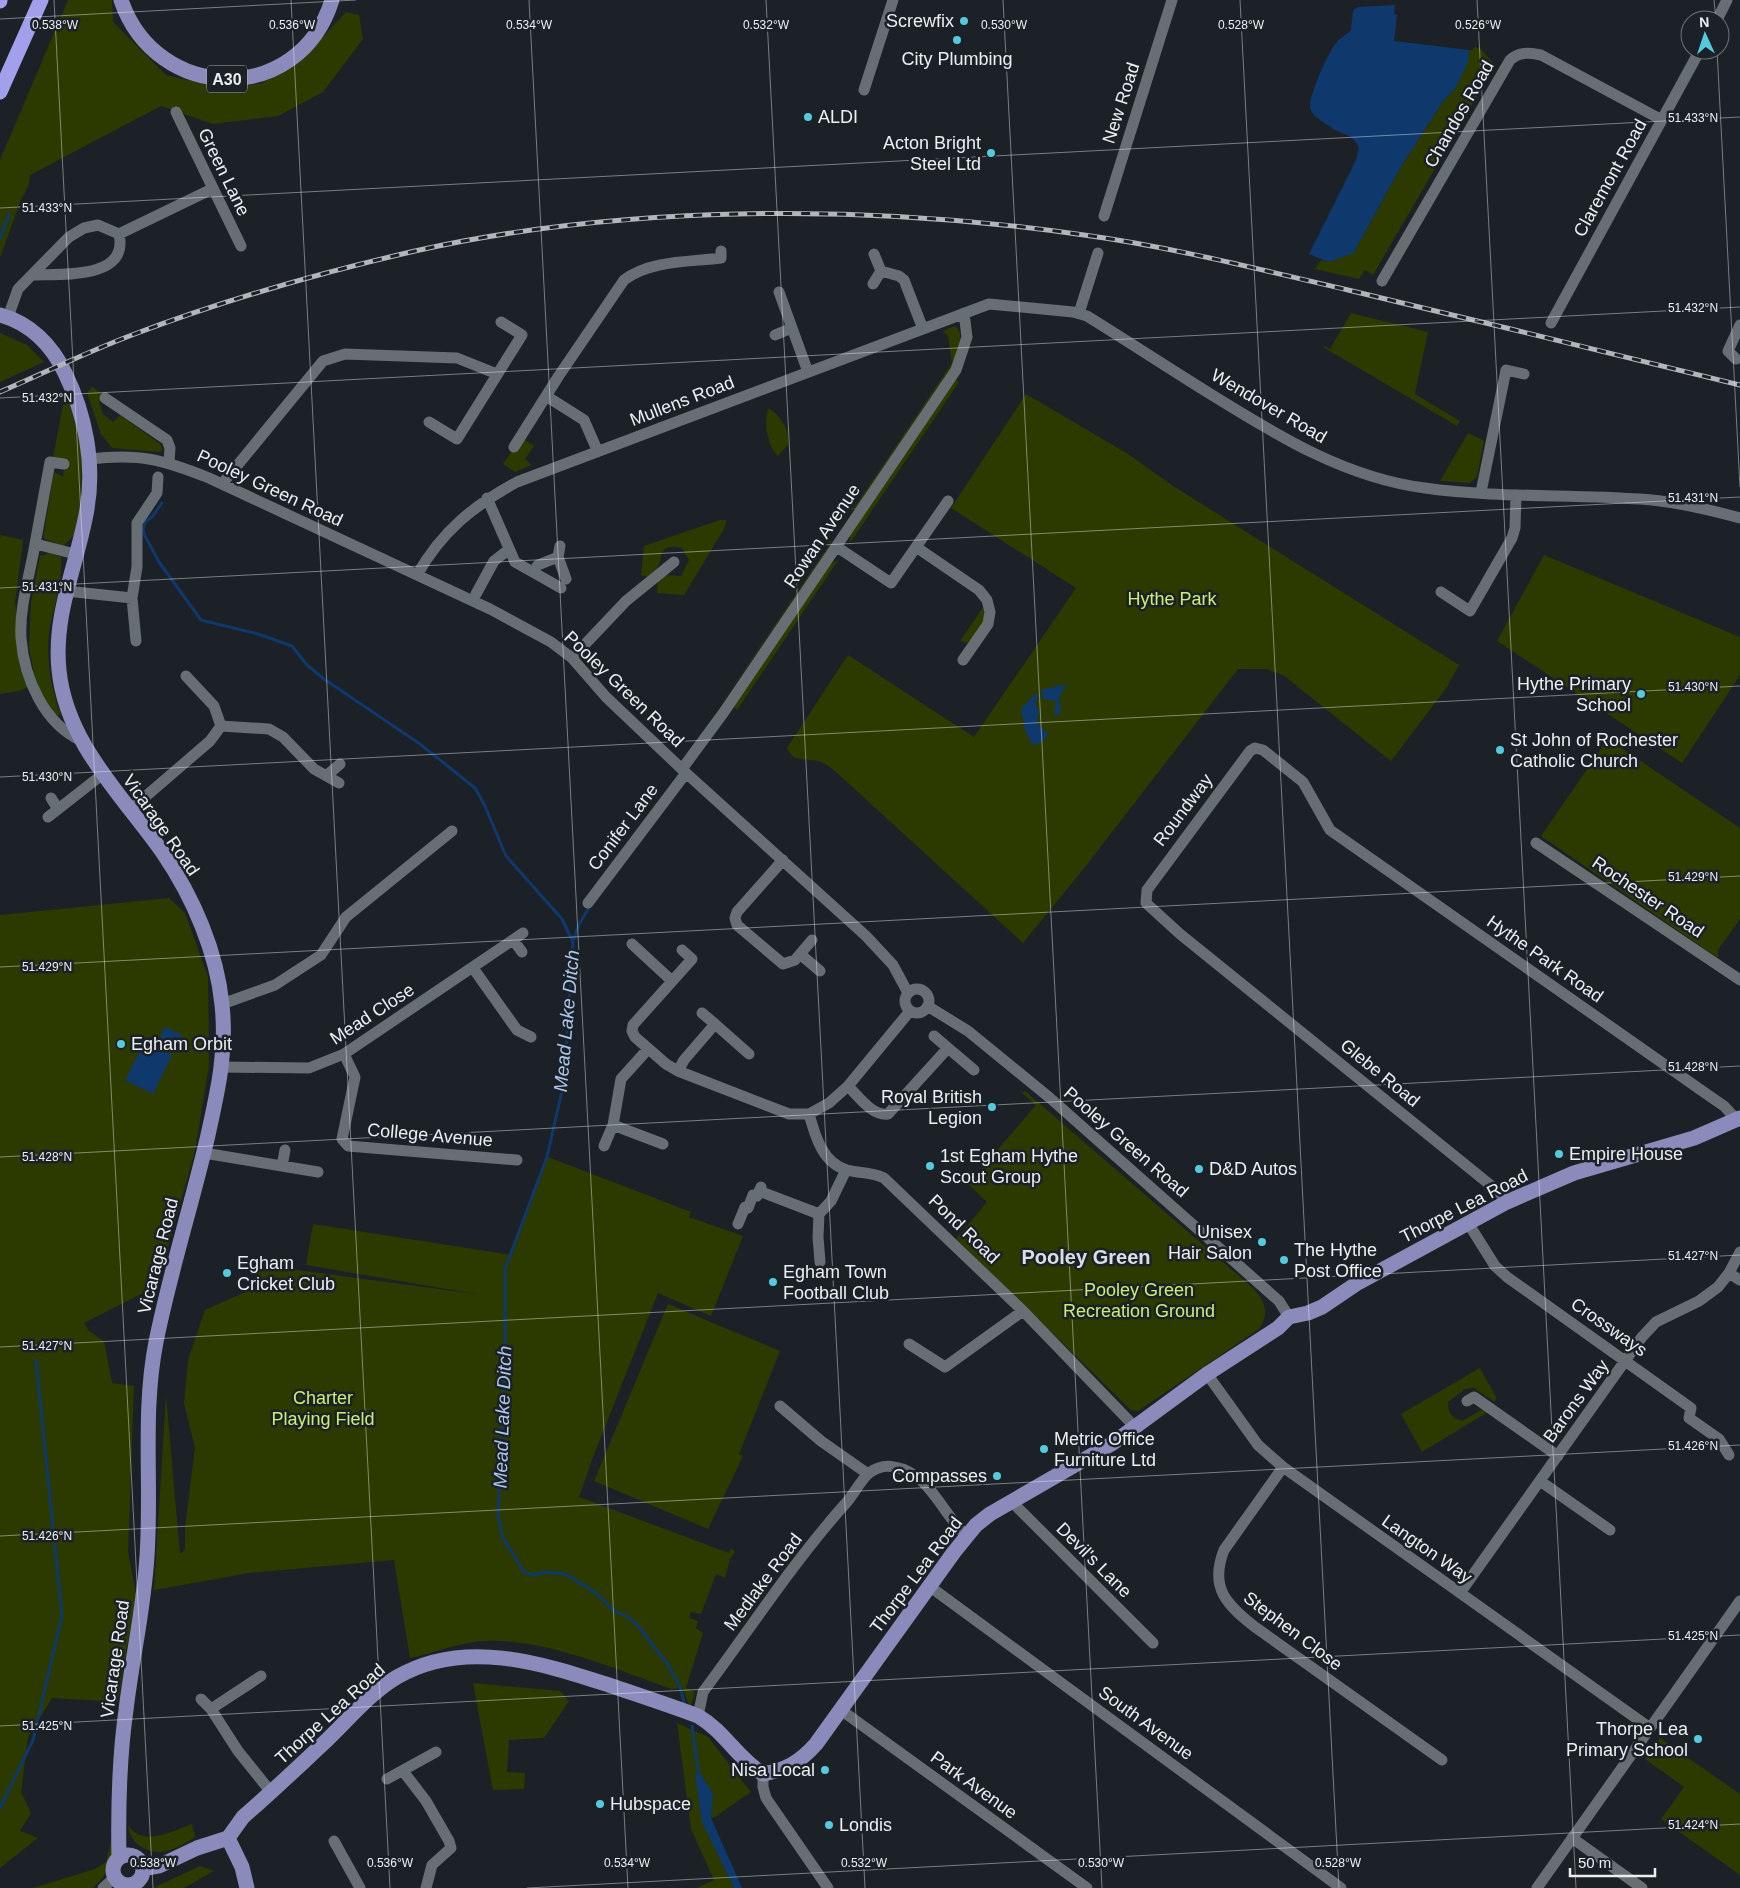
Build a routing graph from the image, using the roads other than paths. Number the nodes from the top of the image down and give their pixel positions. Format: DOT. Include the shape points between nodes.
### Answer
graph roads {
  1 [pos="41,0"];
  2 [pos="121,0"];
  3 [pos="332,0"];
  4 [pos="893,0"];
  5 [pos="1172,0"];
  6 [pos="1695,60"];
  7 [pos="864,90"];
  8 [pos="0,92"];
  9 [pos="176,112"];
  10 [pos="1662,120"];
  11 [pos="212,190"];
  12 [pos="1104,216"];
  13 [pos="119,234"];
  14 [pos="241,246"];
  15 [pos="721,251"];
  16 [pos="874,254"];
  17 [pos="1098,254"];
  18 [pos="881,271"];
  19 [pos="34,275"];
  20 [pos="1382,281"];
  21 [pos="873,284"];
  22 [pos="779,292"];
  23 [pos="964,313"];
  24 [pos="1079,313"];
  25 [pos="4,316"];
  26 [pos="501,322"];
  27 [pos="1551,323"];
  28 [pos="1740,325"];
  29 [pos="792,328"];
  30 [pos="924,329"];
  31 [pos="775,335"];
  32 [pos="1736,359"];
  33 [pos="808,372"];
  34 [pos="497,374"];
  35 [pos="1524,374"];
  36 [pos="546,396"];
  37 [pos="700,400"];
  38 [pos="109,405"];
  39 [pos="704,411"];
  40 [pos="429,422"];
  41 [pos="514,447"];
  42 [pos="598,452"];
  43 [pos="90,459"];
  44 [pos="169,462"];
  45 [pos="64,464"];
  46 [pos="158,477"];
  47 [pos="222,484"];
  48 [pos="1481,492"];
  49 [pos="1516,495"];
  50 [pos="487,498"];
  51 [pos="948,500"];
  52 [pos="1740,518"];
  53 [pos="36,544"];
  54 [pos="837,546"];
  55 [pos="916,547"];
  56 [pos="508,550"];
  57 [pos="75,554"];
  58 [pos="674,562"];
  59 [pos="533,572"];
  60 [pos="417,575"];
  61 [pos="66,591"];
  62 [pos="1441,592"];
  63 [pos="476,594"];
  64 [pos="132,598"];
  65 [pos="136,641"];
  66 [pos="572,658"];
  67 [pos="963,660"];
  68 [pos="186,676"];
  69 [pos="221,726"];
  70 [pos="82,741"];
  71 [pos="340,764"];
  72 [pos="684,771"];
  73 [pos="103,774"];
  74 [pos="326,776"];
  75 [pos="339,783"];
  76 [pos="50,798"];
  77 [pos="58,808"];
  78 [pos="130,809"];
  79 [pos="48,817"];
  80 [pos="1330,830"];
  81 [pos="452,831"];
  82 [pos="1536,843"];
  83 [pos="783,860"];
  84 [pos="588,903"];
  85 [pos="812,940"];
  86 [pos="632,944"];
  87 [pos="682,950"];
  88 [pos="522,952"];
  89 [pos="800,954"];
  90 [pos="473,968"];
  91 [pos="820,971"];
  92 [pos="1229,974"];
  93 [pos="1740,980"];
  94 [pos="672,981"];
  95 [pos="908,993"];
  96 [pos="222,1004"];
  97 [pos="928,1007"];
  98 [pos="910,1011"];
  99 [pos="702,1013"];
  100 [pos="715,1024"];
  101 [pos="934,1036"];
  102 [pos="531,1037"];
  103 [pos="648,1048"];
  104 [pos="948,1048"];
  105 [pos="344,1054"];
  106 [pos="749,1054"];
  107 [pos="223,1067"];
  108 [pos="974,1070"];
  109 [pos="678,1071"];
  110 [pos="848,1086"];
  111 [pos="809,1114"];
  112 [pos="1738,1119"];
  113 [pos="613,1125"];
  114 [pos="663,1144"];
  115 [pos="604,1146"];
  116 [pos="285,1150"];
  117 [pos="204,1153"];
  118 [pos="518,1160"];
  119 [pos="282,1166"];
  120 [pos="846,1170"];
  121 [pos="318,1172"];
  122 [pos="1507,1202"];
  123 [pos="820,1214"];
  124 [pos="1468,1223"];
  125 [pos="738,1224"];
  126 [pos="1740,1252"];
  127 [pos="820,1262"];
  128 [pos="1729,1273"];
  129 [pos="1740,1280"];
  130 [pos="1023,1311"];
  131 [pos="1289,1317"];
  132 [pos="909,1344"];
  133 [pos="1626,1360"];
  134 [pos="1207,1374"];
  135 [pos="1467,1401"];
  136 [pos="780,1406"];
  137 [pos="1136,1428"];
  138 [pos="1729,1455"];
  139 [pos="1558,1456"];
  140 [pos="1283,1467"];
  141 [pos="868,1474"];
  142 [pos="1540,1480"];
  143 [pos="1011,1501"];
  144 [pos="1610,1530"];
  145 [pos="967,1536"];
  146 [pos="929,1586"];
  147 [pos="1460,1593"];
  148 [pos="1740,1601"];
  149 [pos="1152,1643"];
  150 [pos="261,1676"];
  151 [pos="201,1699"];
  152 [pos="211,1709"];
  153 [pos="841,1710"];
  154 [pos="698,1716"];
  155 [pos="1650,1728"];
  156 [pos="436,1752"];
  157 [pos="1442,1760"];
  158 [pos="403,1771"];
  159 [pos="763,1774"];
  160 [pos="387,1779"];
  161 [pos="271,1792"];
  162 [pos="228,1838"];
  163 [pos="1572,1838"];
  164 [pos="334,1841"];
  165 [pos="125,1857"];
  166 [pos="143,1869"];
  167 [pos="123,1884"];
  168 [pos="103,1888"];
  169 [pos="247,1888"];
  170 [pos="360,1888"];
  171 [pos="426,1888"];
  172 [pos="828,1888"];
  173 [pos="1087,1888"];
  174 [pos="1342,1888"];
  175 [pos="1537,1888"];
  176 [pos="1642,1888"];
  1 -- 8 [label="highway"];
  2 -- 3 [label="main road, A30" via="140,38 161,58 190,72 226,79 264,73 292,58 318,31"];
  4 -- 7 [label="street"];
  5 -- 12 [label="street, New Road"];
  6 -- 10 [label="street, Claremont Road"];
  9 -- 11 [label="street, Green Lane"];
  10 -- 20 [label="street, Chandos Road" via="1540,55 1515,56"];
  10 -- 27 [label="street, Claremont Road"];
  11 -- 13 [label="street"];
  11 -- 14 [label="street, Green Lane"];
  13 -- 19 [label="street" via="98,225 84,228 69,237"];
  13 -- 19 [label="street" via="118,255 105,267 92,271"];
  15 -- 36 [label="street" via="721,258 647,267 624,280"];
  16 -- 18 [label="street"];
  17 -- 24 [label="street"];
  18 -- 21 [label="street"];
  18 -- 30 [label="street" via="904,280"];
  19 -- 25 [label="street" via="18,289"];
  22 -- 29 [label="street"];
  23 -- 24 [label="street, Mullens Road" via="990,304"];
  23 -- 30 [label="street, Mullens Road"];
  23 -- 54 [label="street, Rowan Avenue" via="966,337 956,370"];
  24 -- 48 [label="street, Wendover Road" via="1277,436 1330,461 1372,476 1424,488"];
  25 -- 43 [label="main road, Vicarage Road" via="20,322 40,337 62,364 82,416"];
  26 -- 34 [label="street" via="522,335"];
  28 -- 32 [label="street" via="1728,351"];
  29 -- 31 [label="street"];
  29 -- 33 [label="street"];
  30 -- 33 [label="street, Mullens Road"];
  33 -- 39 [label="street, Mullens Road"];
  34 -- 40 [label="street" via="457,439"];
  34 -- 47 [label="street" via="457,358 335,356 323,361"];
  35 -- 48 [label="street" via="1506,370"];
  36 -- 41 [label="street"];
  36 -- 42 [label="street" via="584,420"];
  37 -- 39 [label="street"];
  38 -- 44 [label="street, Pooley Green Road" via="167,440"];
  39 -- 42 [label="street, Mullens Road"];
  42 -- 50 [label="street, Mullens Road" via="517,482"];
  43 -- 44 [label="street, Pooley Green Road" via="131,456"];
  43 -- 57 [label="main road, Vicarage Road" via="88,508"];
  44 -- 47 [label="street, Pooley Green Road"];
  45 -- 53 [label="street, Vicarage Road" via="50,462"];
  46 -- 64 [label="street" via="157,493 136,522 137,567"];
  47 -- 60 [label="street, Pooley Green Road"];
  48 -- 49 [label="street, Wendover Road"];
  49 -- 52 [label="street, Wendover Road" via="1641,499 1696,506"];
  49 -- 62 [label="street" via="1512,538 1470,611"];
  50 -- 56 [label="street"];
  50 -- 60 [label="street, Mullens Road" via="443,536"];
  51 -- 55 [label="street"];
  53 -- 57 [label="street"];
  53 -- 70 [label="street, Vicarage Road" via="24,601 21,638 31,685 50,715 68,735"];
  54 -- 55 [label="street" via="891,583"];
  54 -- 72 [label="street, Rowan Avenue"];
  55 -- 67 [label="street" via="979,590 987,600 988,624"];
  56 -- 59 [label="street" via="515,562"];
  56 -- 63 [label="street" via="494,562"];
  57 -- 61 [label="main road, Vicarage Road"];
  58 -- 66 [label="street" via="626,601"];
  59 -- 59 [label="street" via="538,564 559,551 563,583"];
  60 -- 66 [label="street, Pooley Green Road" via="529,628"];
  61 -- 64 [label="street"];
  61 -- 70 [label="main road, Vicarage Road" via="58,640 59,671 64,698"];
  64 -- 65 [label="street"];
  66 -- 72 [label="street, Pooley Green Road" via="606,696"];
  68 -- 69 [label="street" via="214,706"];
  69 -- 74 [label="street" via="270,729"];
  69 -- 78 [label="street" via="210,741"];
  70 -- 73 [label="main road, Vicarage Road"];
  71 -- 74 [label="street"];
  72 -- 83 [label="street, Pooley Green Road"];
  72 -- 84 [label="street, Conifer Lane"];
  73 -- 77 [label="street"];
  73 -- 78 [label="main road, Vicarage Road"];
  74 -- 75 [label="street"];
  76 -- 77 [label="street"];
  77 -- 79 [label="street"];
  78 -- 96 [label="main road, Vicarage Road" via="165,857 194,909 218,972"];
  80 -- 92 [label="street, Roundway" via="1303,782 1263,750 1255,748 1151,883 1146,903"];
  80 -- 112 [label="street, Hythe Park Road" via="1724,1106"];
  81 -- 96 [label="street" via="346,917 321,955 275,985"];
  82 -- 93 [label="street, Rochester Road"];
  83 -- 89 [label="street" via="735,918 737,925 777,961 790,963"];
  83 -- 95 [label="street, Pooley Green Road" via="866,936 892,965"];
  85 -- 89 [label="street"];
  86 -- 94 [label="street"];
  87 -- 94 [label="street" via="692,959"];
  88 -- 90 [label="street, Mead Close" via="519,937"];
  89 -- 91 [label="street"];
  90 -- 102 [label="street" via="517,1030"];
  90 -- 105 [label="street, Mead Close"];
  92 -- 122 [label="street, Glebe Road" via="1499,1192"];
  94 -- 103 [label="street" via="633,1025 635,1037"];
  95 -- 97 [label="street, Pooley Green Road" via="916,989 924,991 930,998"];
  95 -- 98 [label="street, Pooley Green Road" via="905,1002"];
  96 -- 107 [label="main road, Vicarage Road"];
  97 -- 98 [label="street" via="919,1014"];
  97 -- 131 [label="street, Pooley Green Road" via="968,1031 1050,1098 1283,1305"];
  98 -- 110 [label="street"];
  99 -- 100 [label="street"];
  100 -- 106 [label="street"];
  100 -- 109 [label="street"];
  101 -- 104 [label="street"];
  103 -- 109 [label="street"];
  103 -- 113 [label="street" via="621,1079"];
  104 -- 108 [label="street"];
  104 -- 110 [label="street" via="888,1114 874,1111"];
  105 -- 107 [label="street, Mead Close" via="309,1068"];
  105 -- 118 [label="street, College Avenue" via="355,1077 342,1139 348,1146"];
  107 -- 117 [label="main road, Vicarage Road"];
  109 -- 111 [label="street" via="789,1114"];
  110 -- 111 [label="street" via="829,1103"];
  111 -- 120 [label="street" via="820,1147"];
  112 -- 122 [label="main road, Thorpe Lea Road" via="1694,1138 1574,1173"];
  113 -- 114 [label="street"];
  113 -- 115 [label="street"];
  116 -- 119 [label="street"];
  117 -- 119 [label="street"];
  117 -- 165 [label="main road, Vicarage Road" via="166,1296 152,1364 148,1420 147,1561 120,1756 118,1820"];
  119 -- 121 [label="street"];
  120 -- 123 [label="street" via="831,1202"];
  120 -- 130 [label="street, Pond Road" via="871,1172 884,1178"];
  122 -- 124 [label="main road, Thorpe Lea Road"];
  123 -- 125 [label="street" via="761,1187 757,1196 753,1195 748,1208 745,1207"];
  123 -- 127 [label="street"];
  124 -- 131 [label="main road, Thorpe Lea Road" via="1356,1284 1322,1307"];
  124 -- 133 [label="street, Crossways" via="1494,1266"];
  126 -- 128 [label="street, Barons Way"];
  128 -- 129 [label="street"];
  128 -- 133 [label="street, Barons Way" via="1718,1287 1699,1301 1656,1322"];
  130 -- 132 [label="street" via="946,1367"];
  130 -- 137 [label="street, Pond Road"];
  131 -- 134 [label="main road, Thorpe Lea Road" via="1278,1328"];
  133 -- 138 [label="street, Crossways" via="1691,1408 1689,1418 1719,1440"];
  133 -- 139 [label="street, Barons Way"];
  134 -- 137 [label="main road, Thorpe Lea Road"];
  134 -- 140 [label="street, Langton Way" via="1258,1445"];
  135 -- 139 [label="street" via="1474,1397"];
  136 -- 141 [label="street" via="821,1441"];
  137 -- 143 [label="main road, Thorpe Lea Road" via="1088,1459"];
  139 -- 142 [label="street, Barons Way"];
  140 -- 147 [label="street, Langton Way"];
  140 -- 157 [label="street, Stephen Close" via="1224,1550 1218,1564 1224,1599 1255,1627"];
  141 -- 145 [label="street" via="877,1468 891,1466 910,1473 935,1494"];
  141 -- 154 [label="street, Medlake Road" via="703,1692"];
  142 -- 144 [label="street"];
  142 -- 147 [label="street, Barons Way"];
  143 -- 145 [label="main road, Thorpe Lea Road" via="990,1514"];
  143 -- 149 [label="street, Devil's Lane"];
  145 -- 146 [label="main road, Thorpe Lea Road"];
  146 -- 153 [label="main road, Thorpe Lea Road"];
  146 -- 174 [label="street, South Avenue"];
  147 -- 155 [label="street, Langton Way"];
  148 -- 155 [label="street"];
  150 -- 152 [label="street"];
  151 -- 152 [label="street"];
  152 -- 161 [label="street" via="238,1751"];
  153 -- 159 [label="main road, Thorpe Lea Road" via="805,1757 792,1766"];
  153 -- 173 [label="street, Park Avenue"];
  154 -- 159 [label="main road, Thorpe Lea Road" via="714,1728 750,1767"];
  154 -- 161 [label="main road, Thorpe Lea Road" via="543,1665 482,1656 443,1659 396,1678 368,1700"];
  155 -- 163 [label="street"];
  156 -- 158 [label="street"];
  158 -- 160 [label="street"];
  158 -- 171 [label="street" via="426,1802 451,1848 432,1866"];
  159 -- 172 [label="street" via="766,1798"];
  161 -- 162 [label="main road, Thorpe Lea Road" via="243,1817"];
  162 -- 166 [label="main road" via="159,1866"];
  162 -- 169 [label="main road" via="242,1867"];
  163 -- 175 [label="street"];
  163 -- 176 [label="street"];
  164 -- 170 [label="street"];
  165 -- 166 [label="main road" via="140,1861"];
  165 -- 167 [label="main road" via="114,1865"];
  166 -- 167 [label="main road" via="141,1878"];
  167 -- 168 [label="street"];
}
